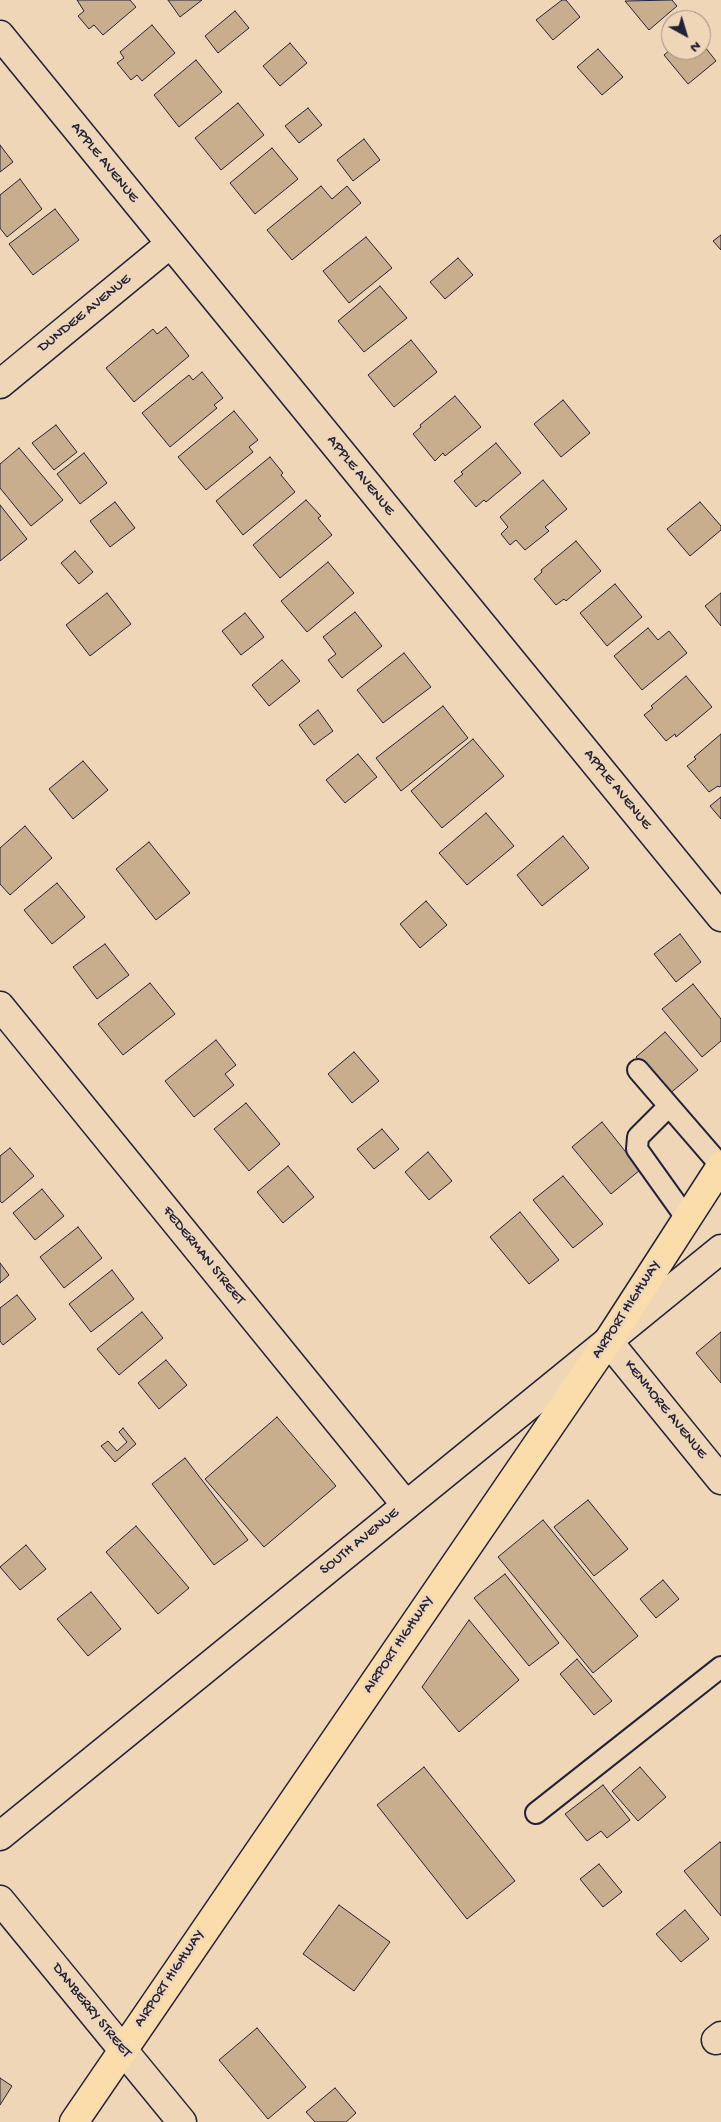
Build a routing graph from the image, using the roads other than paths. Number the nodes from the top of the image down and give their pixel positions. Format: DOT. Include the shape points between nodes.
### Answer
graph roads {
  1 [pos="0,35"];
  2 [pos="170,244"];
  3 [pos="0,384"];
  4 [pos="721,917"];
  5 [pos="0,1006"];
  6 [pos="638,1070"];
  7 [pos="669,1106"];
  8 [pos="721,1166"];
  9 [pos="687,1219"];
  10 [pos="721,1249"];
  11 [pos="608,1341"];
  12 [pos="721,1480"];
  13 [pos="406,1505"];
  14 [pos="721,1667"];
  15 [pos="536,1813"];
  16 [pos="0,1836"];
  17 [pos="0,1900"];
  18 [pos="122,2049"];
  19 [pos="74,2122"];
  20 [pos="182,2122"];
  1 -- 2 [label="street, APPLE AVENUE"];
  2 -- 3 [label="street, DUNDEE AVENUE"];
  2 -- 4 [label="street, APPLE AVENUE"];
  5 -- 13 [label="street, FEDERMAN STREET"];
  6 -- 7 [label="lane"];
  7 -- 8 [label="lane"];
  7 -- 9 [label="lane" via="638,1137 637,1149"];
  8 -- 9 [label="main road, AIRPORT HIGHWAY"];
  9 -- 11 [label="main road, AIRPORT HIGHWAY"];
  10 -- 11 [label="street, SOUTH AVENUE"];
  11 -- 12 [label="street, KENMORE AVENUE"];
  11 -- 13 [label="street, SOUTH AVENUE"];
  11 -- 18 [label="main road, AIRPORT HIGHWAY"];
  13 -- 16 [label="street, SOUTH AVENUE"];
  14 -- 15 [label="lane"];
  17 -- 18 [label="street, DANBERRY STREET"];
  18 -- 19 [label="main road, AIRPORT HIGHWAY"];
  18 -- 20 [label="street, DANBERRY STREET"];
}
